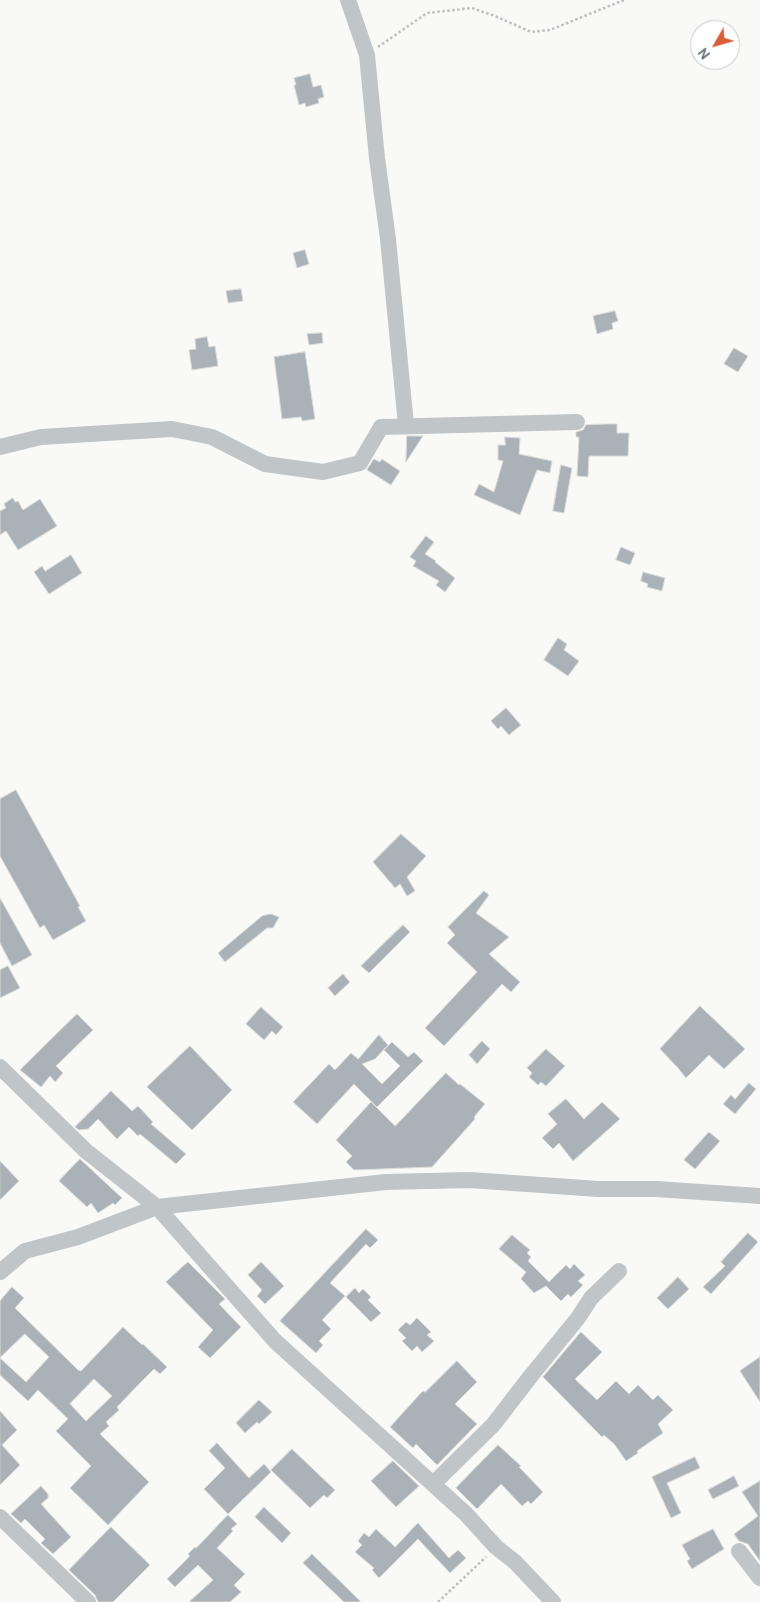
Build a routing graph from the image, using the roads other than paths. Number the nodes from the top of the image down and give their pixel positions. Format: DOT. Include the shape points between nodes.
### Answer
graph roads {
  1 [pos="348,0"];
  2 [pos="577,422"];
  3 [pos="406,426"];
  4 [pos="0,447"];
  5 [pos="0,1066"];
  6 [pos="760,1196"];
  7 [pos="157,1207"];
  8 [pos="619,1271"];
  9 [pos="0,1272"];
  10 [pos="434,1484"];
  11 [pos="0,1517"];
  12 [pos="739,1551"];
  13 [pos="760,1578"];
  14 [pos="88,1602"];
  15 [pos="553,1602"];
  1 -- 3 [label="street" via="367,55"];
  2 -- 3 [label="street"];
  3 -- 4 [label="street" via="381,427 360,463 323,472 265,464 212,437 172,429 41,436"];
  5 -- 7 [label="street" via="86,1150"];
  6 -- 7 [label="street" via="656,1188 598,1190 470,1180 386,1182"];
  7 -- 9 [label="street" via="78,1237 25,1250"];
  7 -- 10 [label="street" via="275,1341"];
  8 -- 10 [label="street" via="590,1298 578,1318 493,1425"];
  10 -- 15 [label="street"];
  11 -- 14 [label="street"];
  12 -- 13 [label="street"];
}
